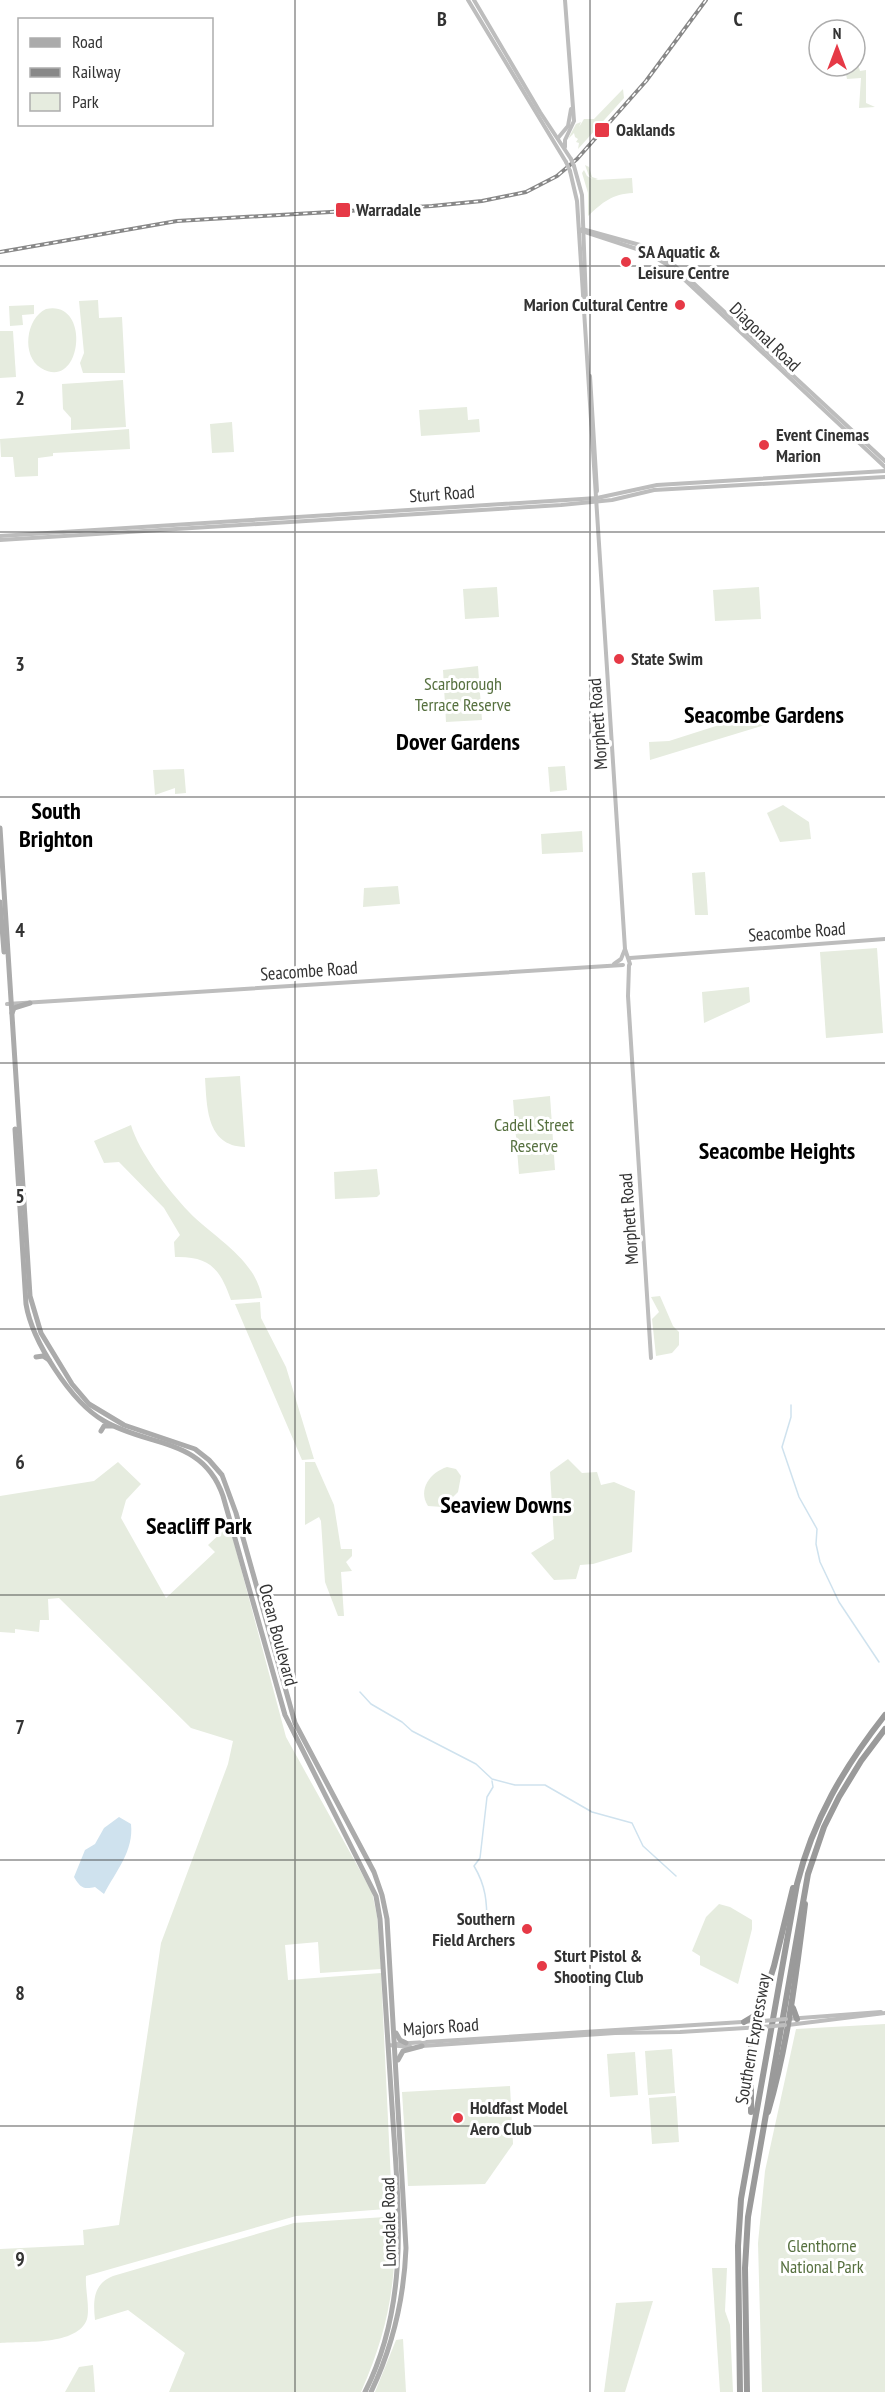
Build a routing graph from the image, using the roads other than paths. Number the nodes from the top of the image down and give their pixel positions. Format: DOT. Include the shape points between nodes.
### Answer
graph roads {
  1 [pos="468,0"];
  2 [pos="474,0"];
  3 [pos="566,0"];
  4 [pos="572,108"];
  5 [pos="558,138"];
  6 [pos="565,148"];
  7 [pos="564,157"];
  8 [pos="583,214"];
  9 [pos="581,230"];
  10 [pos="594,233"];
  11 [pos="584,244"];
  12 [pos="789,371"];
  13 [pos="796,385"];
  14 [pos="836,414"];
  15 [pos="847,432"];
  16 [pos="885,460"];
  17 [pos="879,462"];
  18 [pos="885,469"];
  19 [pos="868,472"];
  20 [pos="885,477"];
  21 [pos="810,478"];
  22 [pos="845,479"];
  23 [pos="690,485"];
  24 [pos="596,486"];
  25 [pos="605,497"];
  26 [pos="587,498"];
  27 [pos="597,500"];
  28 [pos="612,500"];
  29 [pos="598,510"];
  30 [pos="0,538"];
  31 [pos="0,828"];
  32 [pos="0,903"];
  33 [pos="885,939"];
  34 [pos="625,950"];
  35 [pos="629,957"];
  36 [pos="639,957"];
  37 [pos="622,958"];
  38 [pos="613,964"];
  39 [pos="629,964"];
  40 [pos="623,965"];
  41 [pos="627,972"];
  42 [pos="9,989"];
  43 [pos="30,1003"];
  44 [pos="8,1004"];
  45 [pos="18,1004"];
  46 [pos="11,1020"];
  47 [pos="29,1308"];
  48 [pos="42,1346"];
  49 [pos="651,1358"];
  50 [pos="53,1364"];
  51 [pos="94,1414"];
  52 [pos="113,1426"];
  53 [pos="222,1527"];
  54 [pos="236,1539"];
  55 [pos="249,1561"];
  56 [pos="245,1573"];
  57 [pos="885,1715"];
  58 [pos="885,1729"];
  59 [pos="803,1862"];
  60 [pos="808,1874"];
  61 [pos="793,2002"];
  62 [pos="762,2006"];
  63 [pos="885,2012"];
  64 [pos="390,2019"];
  65 [pos="797,2019"];
  66 [pos="787,2022"];
  67 [pos="759,2024"];
  68 [pos="746,2025"];
  69 [pos="527,2037"];
  70 [pos="751,2039"];
  71 [pos="406,2043"];
  72 [pos="392,2046"];
  73 [pos="422,2046"];
  74 [pos="397,2076"];
  75 [pos="397,2133"];
  76 [pos="750,2137"];
  77 [pos="760,2138"];
  78 [pos="397,2187"];
  79 [pos="404,2191"];
  80 [pos="399,2212"];
  81 [pos="406,2232"];
  82 [pos="400,2239"];
  83 [pos="400,2309"];
  84 [pos="391,2321"];
  85 [pos="365,2392"];
  86 [pos="371,2392"];
  87 [pos="740,2392"];
  88 [pos="747,2392"];
  1 -- 7 [label="main road"];
  2 -- 5 [label="main road"];
  3 -- 4 [label="main road"];
  4 -- 5 [label="main road" via="568,126"];
  4 -- 6 [label="main road" via="574,121"];
  5 -- 6 [label="main road"];
  5 -- 7 [label="main road"];
  6 -- 8 [label="main road, bridge" via="581,185"];
  7 -- 9 [label="main road, bridge" via="576,194"];
  8 -- 9 [label="main road"];
  8 -- 10 [label="main road"];
  9 -- 10 [label="main road, Diagonal Road"];
  9 -- 11 [label="main road, Morphett Road"];
  9 -- 24 [label="main road, Morphett Road"];
  10 -- 11 [label="main road"];
  10 -- 12 [label="main road, Diagonal Road" via="640,245 675,266"];
  10 -- 13 [label="main road, Diagonal Road" via="646,252 671,267"];
  11 -- 24 [label="main road, Morphett Road"];
  12 -- 13 [label="main road"];
  12 -- 14 [label="main road, Diagonal Road"];
  13 -- 15 [label="main road, Diagonal Road"];
  14 -- 15 [label="main road"];
  14 -- 16 [label="main road, Diagonal Road"];
  15 -- 17 [label="main road, Diagonal Road"];
  17 -- 18 [label="main road, Diagonal Road"];
  17 -- 19 [label="main road" via="878,468"];
  18 -- 19 [label="main road, Sturt Road"];
  19 -- 23 [label="main road, Sturt Road"];
  20 -- 22 [label="main road, Sturt Road"];
  21 -- 22 [label="main road"];
  22 -- 23 [label="main road, Sturt Road"];
  23 -- 25 [label="main road, Sturt Road" via="648,486"];
  23 -- 28 [label="main road, Sturt Road"];
  24 -- 25 [label="main road"];
  24 -- 26 [label="main road"];
  24 -- 27 [label="main road, Morphett Road"];
  25 -- 27 [label="main road, Sturt Road"];
  26 -- 27 [label="main road, Sturt Road"];
  26 -- 30 [label="main road, Sturt Road"];
  27 -- 28 [label="main road, Sturt Road"];
  27 -- 29 [label="main road, Morphett Road"];
  27 -- 30 [label="main road, Sturt Road"];
  28 -- 29 [label="main road"];
  29 -- 34 [label="main road, Morphett Road"];
  31 -- 42 [label="main road"];
  32 -- 44 [label="main road"];
  33 -- 36 [label="main road, Seacombe Road"];
  34 -- 35 [label="main road, Morphett Road"];
  34 -- 37 [label="main road, Morphett Road"];
  35 -- 36 [label="main road, Seacombe Road"];
  35 -- 37 [label="main road, Seacombe Road"];
  35 -- 39 [label="main road"];
  36 -- 39 [label="main road"];
  37 -- 38 [label="main road, Seacombe Road"];
  37 -- 40 [label="main road, Morphett Road"];
  38 -- 40 [label="main road, Seacombe Road"];
  38 -- 43 [label="main road, Seacombe Road"];
  39 -- 40 [label="main road, Seacombe Road"];
  39 -- 41 [label="main road, Morphett Road"];
  40 -- 41 [label="main road, Morphett Road"];
  41 -- 49 [label="main road, Morphett Road"];
  42 -- 44 [label="main road"];
  42 -- 45 [label="main road"];
  43 -- 45 [label="main road, Seacombe Road"];
  43 -- 46 [label="main road" via="14,1008"];
  44 -- 45 [label="main road, Seacombe Road"];
  44 -- 46 [label="main road"];
  44 -- 47 [label="main road"];
  46 -- 47 [label="main road"];
  47 -- 48 [label="main road, Ocean Boulevard" via="32,1328"];
  47 -- 55 [label="main road, Ocean Boulevard" via="61,1366 89,1404 124,1425 195,1449 216,1468 230,1493"];
  48 -- 50 [label="main road, Ocean Boulevard"];
  48 -- 50 [label="main road" via="37,1357 46,1357"];
  50 -- 51 [label="main road, Ocean Boulevard" via="67,1387"];
  51 -- 52 [label="main road, Ocean Boulevard"];
  51 -- 52 [label="main road" via="101,1429"];
  52 -- 54 [label="main road, Ocean Boulevard" via="183,1450 205,1464 220,1487"];
  53 -- 54 [label="main road" via="231,1528"];
  54 -- 56 [label="main road, Ocean Boulevard"];
  55 -- 56 [label="main road" via="245,1561"];
  55 -- 64 [label="main road, Ocean Boulevard" via="295,1723 379,1884 387,1919"];
  56 -- 64 [label="main road, Ocean Boulevard" via="289,1725 376,1896"];
  57 -- 59 [label="highway, Southern Expressway" via="832,1792"];
  58 -- 60 [label="highway, Southern Expressway" via="839,1797"];
  59 -- 62 [label="highway" via="791,1892"];
  59 -- 76 [label="highway, Southern Expressway"];
  60 -- 61 [label="highway"];
  60 -- 77 [label="highway, Southern Expressway"];
  61 -- 65 [label="highway"];
  61 -- 66 [label="highway"];
  62 -- 67 [label="highway"];
  62 -- 68 [label="highway"];
  63 -- 65 [label="main road, Majors Road"];
  63 -- 66 [label="main road, Majors Road"];
  64 -- 71 [label="main road" via="397,2037"];
  64 -- 72 [label="main road, Ocean Boulevard"];
  65 -- 66 [label="main road, Majors Road"];
  66 -- 67 [label="main road, Majors Road, bridge"];
  66 -- 77 [label="highway" via="776,2083"];
  67 -- 68 [label="main road, Majors Road"];
  67 -- 70 [label="highway"];
  68 -- 69 [label="main road, Majors Road"];
  68 -- 70 [label="highway"];
  69 -- 71 [label="main road, Majors Road"];
  69 -- 73 [label="main road, Majors Road"];
  70 -- 76 [label="highway"];
  71 -- 72 [label="main road, Majors Road"];
  72 -- 73 [label="main road, Majors Road"];
  72 -- 74 [label="main road, Lonsdale Road"];
  72 -- 75 [label="main road, Lonsdale Road"];
  73 -- 74 [label="main road" via="401,2052"];
  74 -- 75 [label="main road, Lonsdale Road"];
  75 -- 78 [label="main road, Lonsdale Road"];
  75 -- 79 [label="main road, Lonsdale Road"];
  76 -- 87 [label="highway, Southern Expressway" via="738,2246"];
  77 -- 88 [label="highway, Southern Expressway" via="746,2246"];
  78 -- 80 [label="main road, Lonsdale Road"];
  78 -- 82 [label="main road" via="395,2206 388,2213 397,2220"];
  79 -- 80 [label="main road"];
  79 -- 81 [label="main road, Lonsdale Road"];
  80 -- 81 [label="main road"];
  80 -- 82 [label="main road, Lonsdale Road"];
  81 -- 83 [label="main road, Lonsdale Road"];
  82 -- 84 [label="main road, Lonsdale Road" via="399,2276"];
  83 -- 84 [label="main road" via="396,2309"];
  83 -- 86 [label="main road, Lonsdale Road" via="388,2354"];
  84 -- 85 [label="main road, Lonsdale Road"];
}
